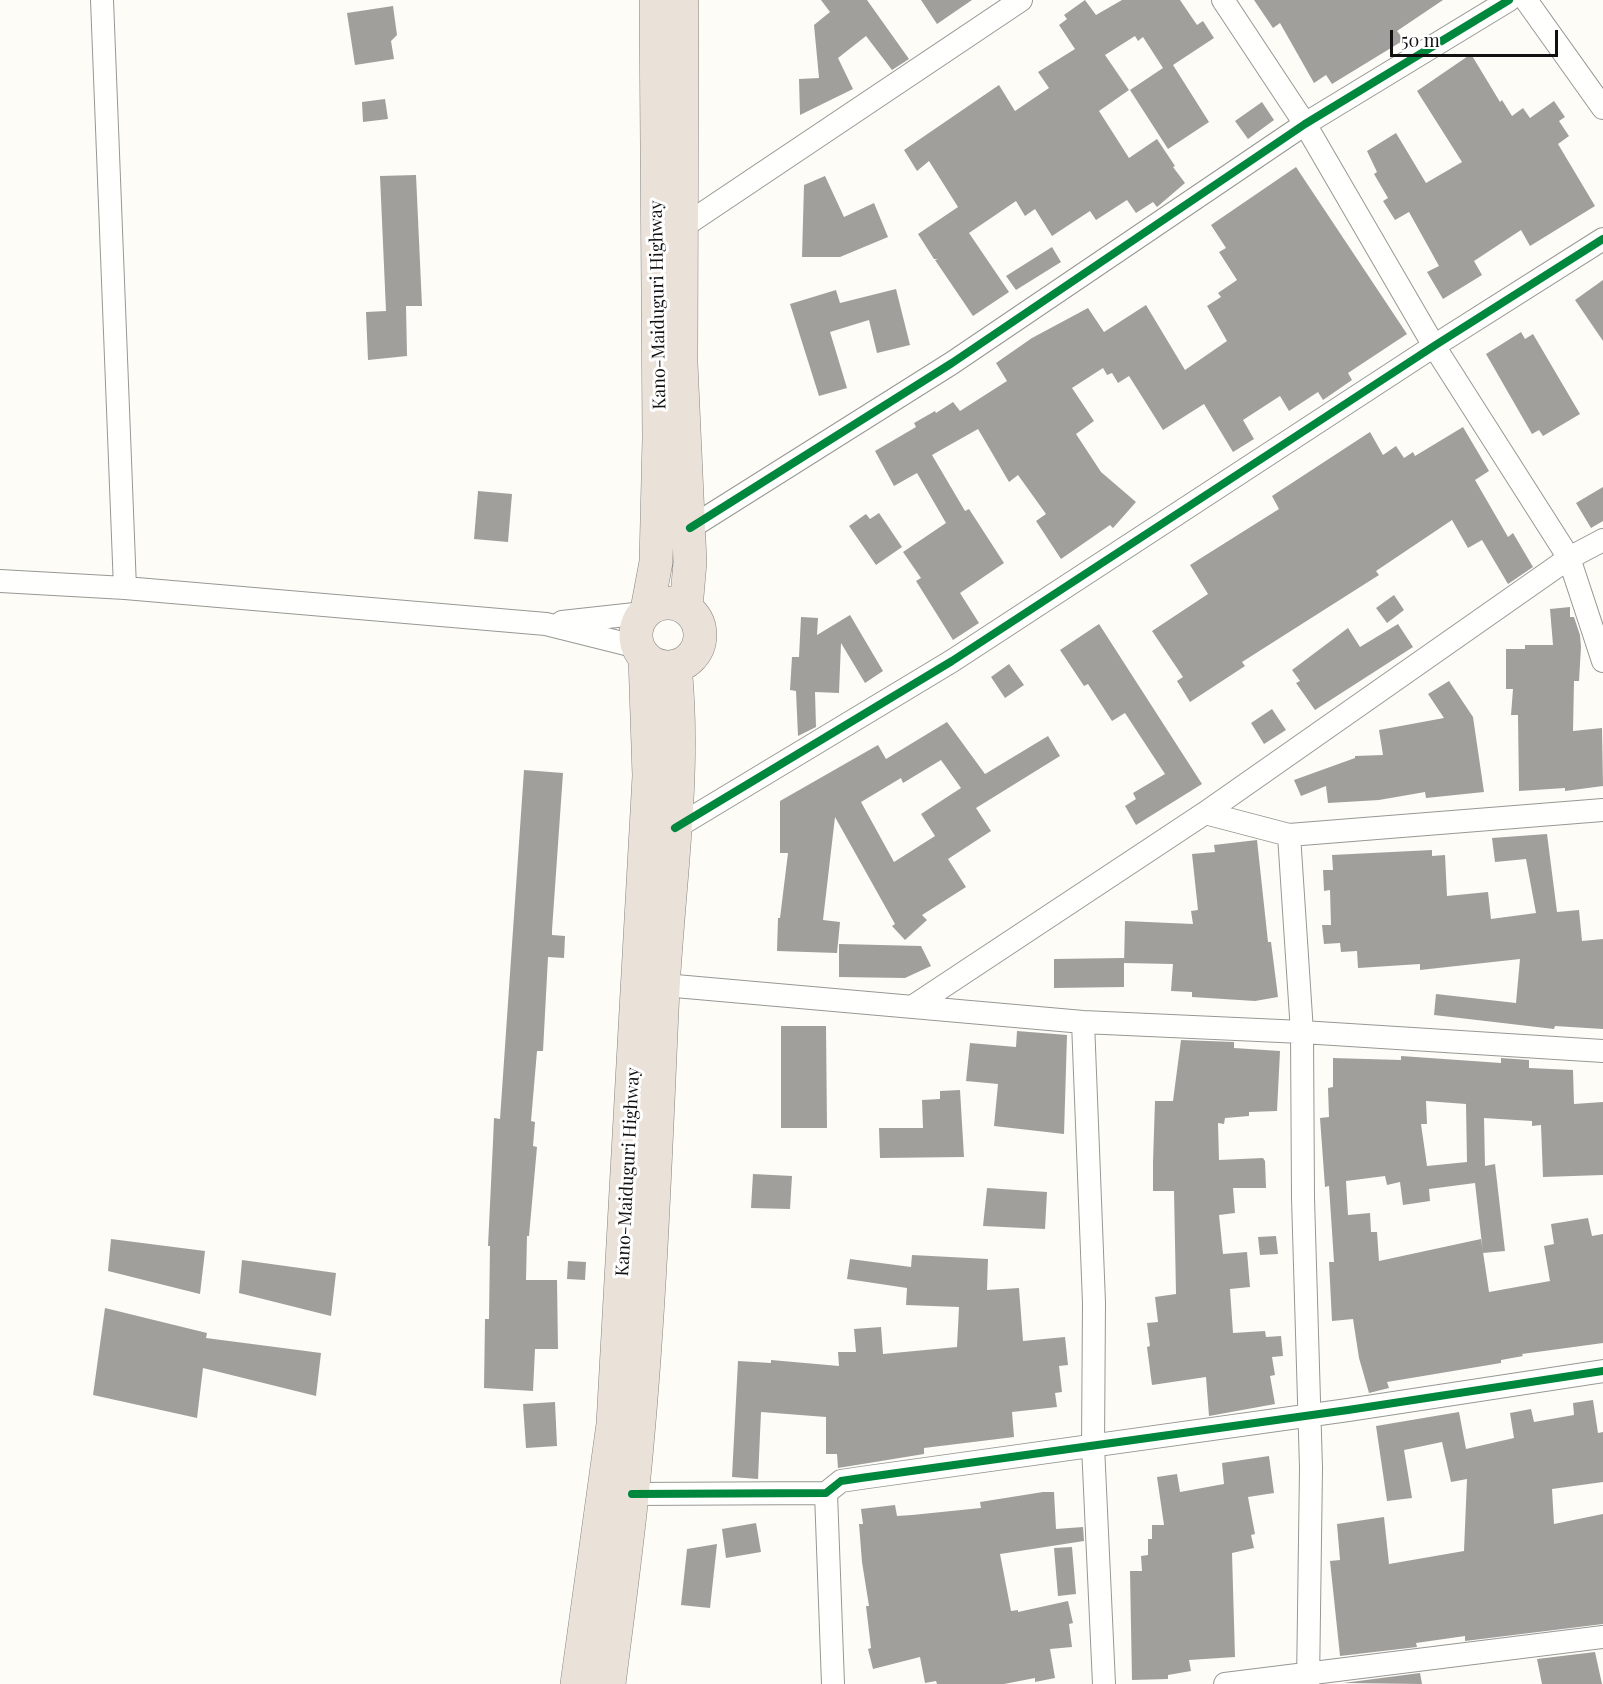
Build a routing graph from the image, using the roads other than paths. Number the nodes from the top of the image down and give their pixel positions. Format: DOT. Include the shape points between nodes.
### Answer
graph roads {
  1 [pos="102,0"];
  2 [pos="656,0"];
  3 [pos="682,0"];
  4 [pos="1021,0"];
  5 [pos="1222,0"];
  6 [pos="1509,0"];
  7 [pos="1526,0"];
  8 [pos="1603,108"];
  9 [pos="1305,124"];
  10 [pos="681,228"];
  11 [pos="1603,239"];
  12 [pos="1434,346"];
  13 [pos="690,528"];
  14 [pos="1603,540"];
  15 [pos="1569,558"];
  16 [pos="0,581"];
  17 [pos="125,588"];
  18 [pos="686,608"];
  19 [pos="645,611"];
  20 [pos="546,624"];
  21 [pos="653,657"];
  22 [pos="1603,661"];
  23 [pos="1603,810"];
  24 [pos="1205,813"];
  25 [pos="675,828"];
  26 [pos="1288,835"];
  27 [pos="664,985"];
  28 [pos="915,1005"];
  29 [pos="1083,1022"];
  30 [pos="1302,1032"];
  31 [pos="1603,1051"];
  32 [pos="1603,1371"];
  33 [pos="1308,1416"];
  34 [pos="1093,1446"];
  35 [pos="826,1493"];
  36 [pos="632,1494"];
  37 [pos="1603,1636"];
  38 [pos="1308,1678"];
  39 [pos="578,1684"];
  40 [pos="609,1684"];
  41 [pos="833,1684"];
  42 [pos="1104,1684"];
  43 [pos="1225,1684"];
  1 -- 17 [label="street"];
  2 -- 19 [label="highway, Kano-Maiduguri Highway" via="659,438 656,562"];
  3 -- 10 [label="highway, Kano-Maiduguri Highway"];
  4 -- 10 [label="street"];
  5 -- 9 [label="street"];
  6 -- 9 [label="street"];
  7 -- 8 [label="street"];
  9 -- 12 [label="street"];
  9 -- 13 [label="street" via="951,363"];
  10 -- 13 [label="highway, Kano-Maiduguri Highway" via="682,408"];
  11 -- 12 [label="street"];
  12 -- 15 [label="street"];
  12 -- 25 [label="street" via="952,661"];
  13 -- 18 [label="highway, Kano-Maiduguri Highway"];
  14 -- 15 [label="street"];
  15 -- 22 [label="street"];
  15 -- 24 [label="street"];
  16 -- 17 [label="street"];
  17 -- 20 [label="street"];
  18 -- 19 [label="highway" via="666,602"];
  18 -- 21 [label="highway" via="699,625 698,646 693,656"];
  19 -- 20 [label="street"];
  19 -- 21 [label="highway" via="636,635"];
  20 -- 21 [label="street"];
  21 -- 25 [label="highway, Kano-Maiduguri Highway" via="680,714"];
  21 -- 39 [label="highway, Kano-Maiduguri Highway" via="613,1424"];
  23 -- 26 [label="street"];
  24 -- 26 [label="street"];
  24 -- 28 [label="street"];
  25 -- 27 [label="highway, Kano-Maiduguri Highway"];
  26 -- 30 [label="street"];
  27 -- 28 [label="street"];
  27 -- 36 [label="highway, Kano-Maiduguri Highway"];
  28 -- 29 [label="street"];
  29 -- 30 [label="street"];
  29 -- 34 [label="street" via="1094,1304"];
  30 -- 31 [label="street"];
  30 -- 33 [label="street"];
  32 -- 33 [label="street"];
  33 -- 34 [label="street"];
  33 -- 38 [label="street"];
  34 -- 35 [label="street" via="851,1479 841,1481"];
  34 -- 42 [label="street"];
  35 -- 36 [label="street"];
  35 -- 41 [label="street"];
  36 -- 40 [label="highway, Kano-Maiduguri Highway"];
  37 -- 38 [label="street"];
  38 -- 43 [label="street"];
}
